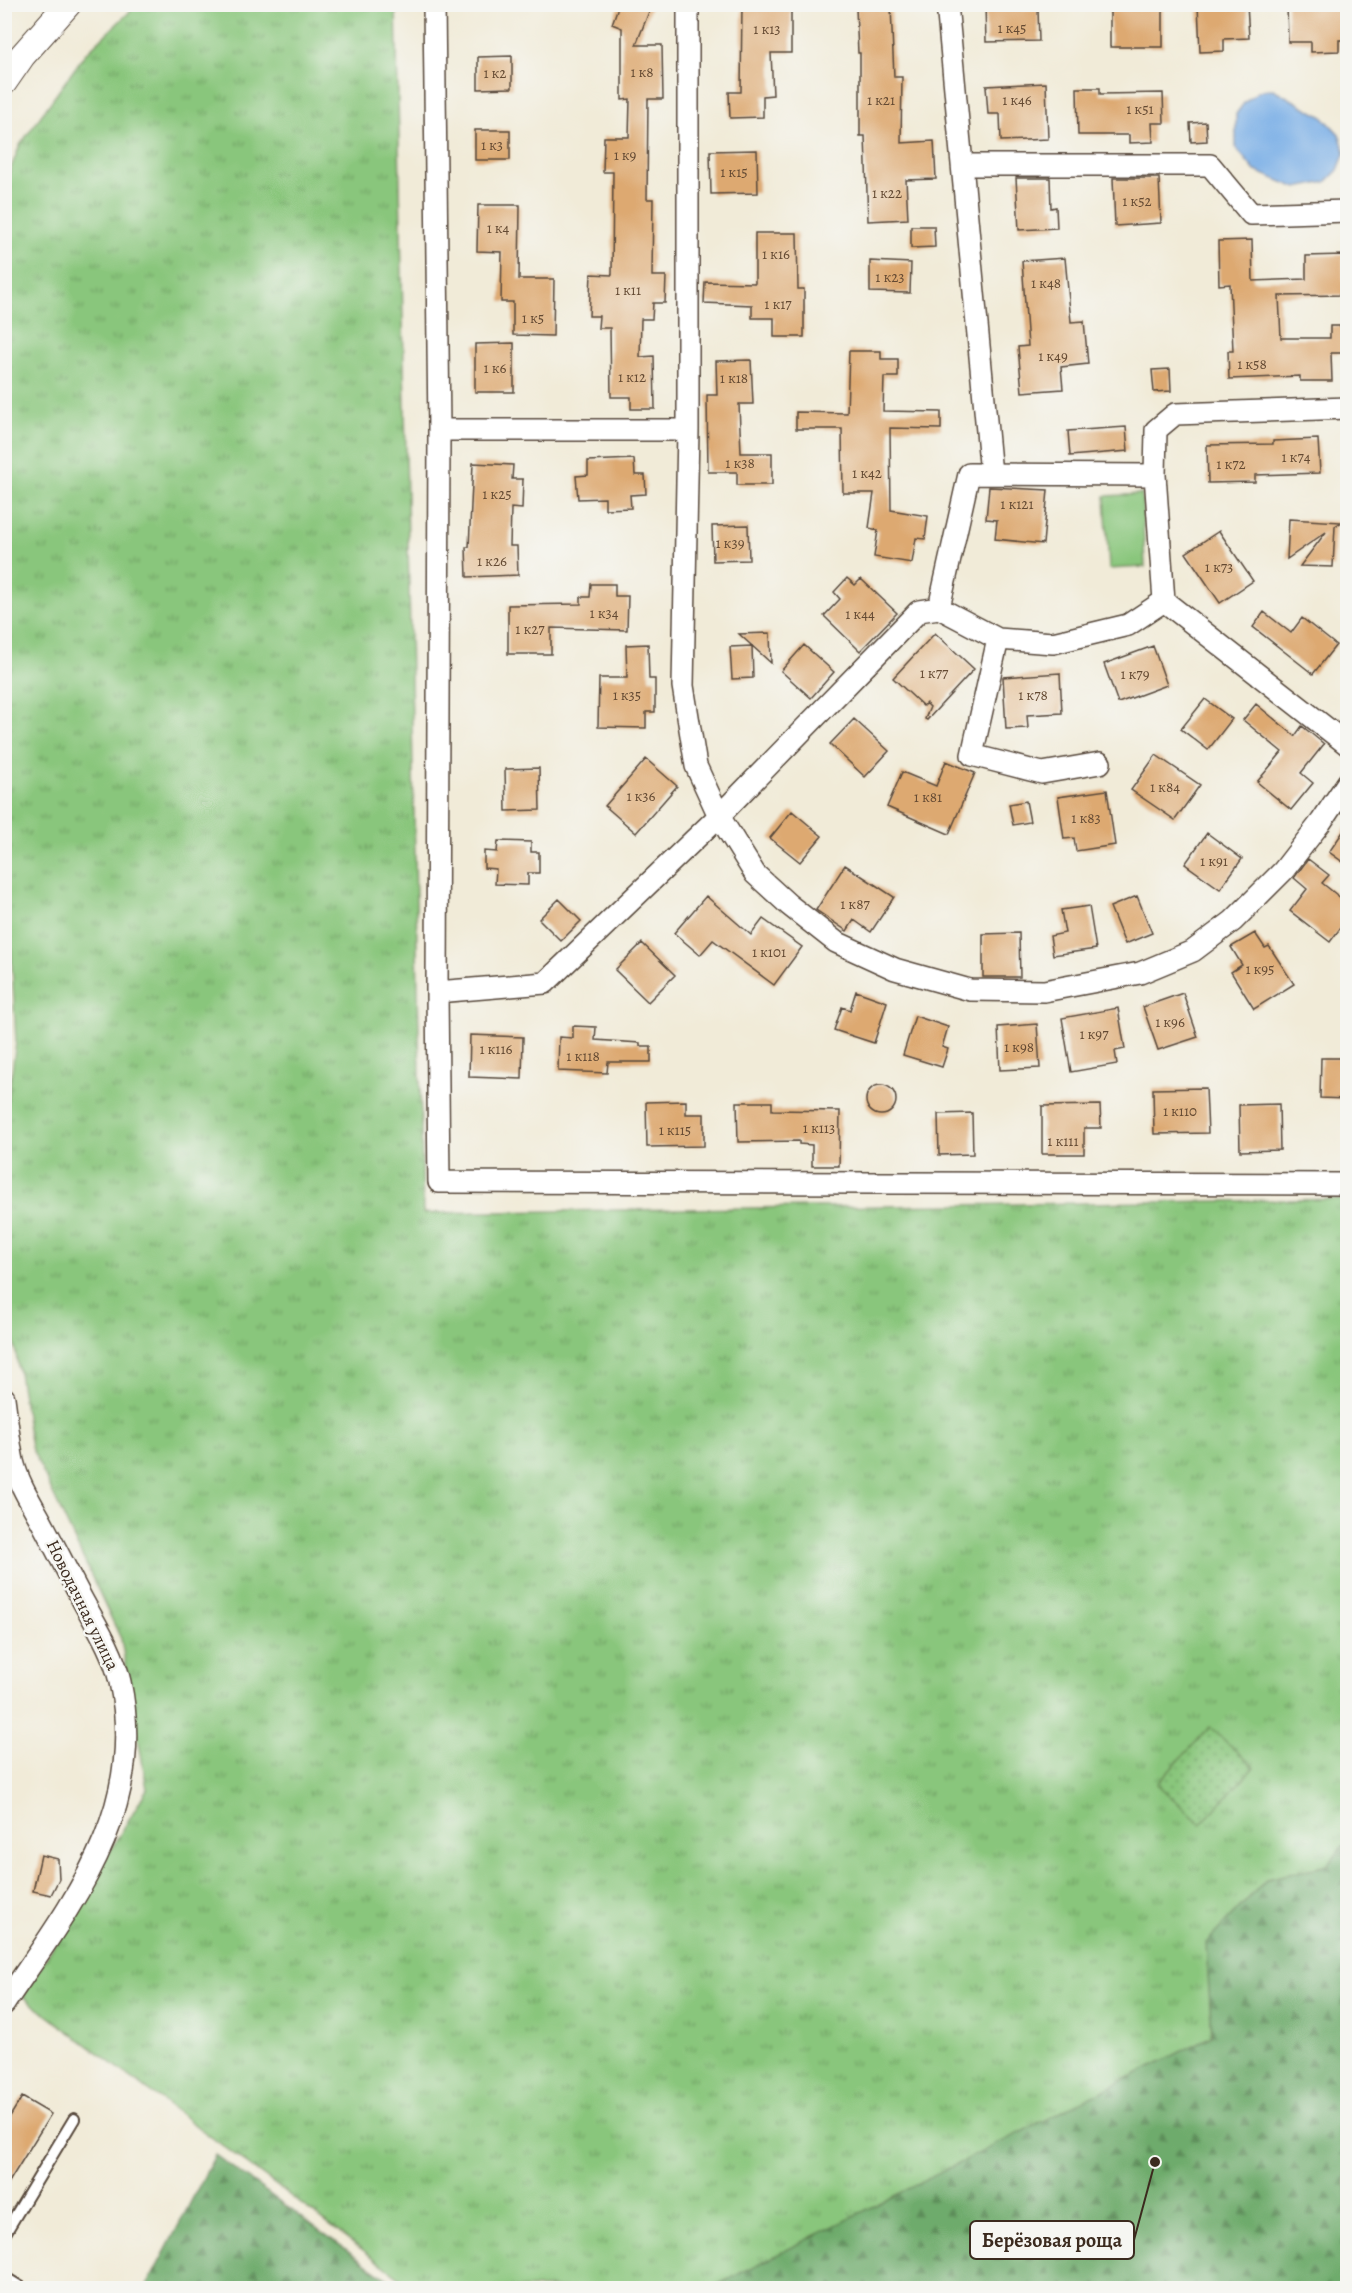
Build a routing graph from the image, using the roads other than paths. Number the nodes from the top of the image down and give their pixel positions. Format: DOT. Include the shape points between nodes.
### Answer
graph roads {
  1 [pos="68,4"];
  2 [pos="434,4"];
  3 [pos="688,4"];
  4 [pos="947,4"];
  5 [pos="4,82"];
  6 [pos="962,165"];
  7 [pos="1347,211"];
  8 [pos="1347,408"];
  9 [pos="439,430"];
  10 [pos="688,430"];
  11 [pos="991,474"];
  12 [pos="1155,475"];
  13 [pos="1164,601"];
  14 [pos="939,608"];
  15 [pos="998,639"];
  16 [pos="1347,745"];
  17 [pos="1100,762"];
  18 [pos="1347,782"];
  19 [pos="719,816"];
  20 [pos="437,992"];
  21 [pos="1347,1184"];
  22 [pos="4,1398"];
  23 [pos="9,1464"];
  24 [pos="4,2004"];
  25 [pos="74,2119"];
  26 [pos="4,2235"];
  27 [pos="4,2277"];
  28 [pos="22,2289"];
  1 -- 5 [label="street"];
  2 -- 9 [label="street"];
  3 -- 10 [label="street"];
  4 -- 6 [label="street"];
  6 -- 7 [label="street" via="1210,165 1251,214"];
  6 -- 11 [label="street"];
  8 -- 12 [label="street" via="1175,414 1156,430"];
  9 -- 10 [label="street"];
  9 -- 20 [label="street"];
  10 -- 19 [label="street" via="684,686 696,766"];
  11 -- 12 [label="street"];
  11 -- 14 [label="street" via="969,474"];
  12 -- 13 [label="street"];
  13 -- 15 [label="street" via="1128,625 1053,642"];
  13 -- 16 [label="street"];
  14 -- 15 [label="street"];
  14 -- 19 [label="street" via="919,611"];
  15 -- 17 [label="street" via="972,755 1042,773"];
  18 -- 19 [label="street" via="1283,871 1233,921 1193,951 1140,973 1044,991 970,990 895,969 836,942 755,874"];
  19 -- 20 [label="street" via="545,983"];
  20 -- 21 [label="street" via="439,1182"];
  22 -- 23 [label="street, Новодачная улица"];
  23 -- 24 [label="street, Новодачная улица" via="105,1642 119,1680 125,1745 113,1822 98,1858 74,1901"];
  25 -- 26 [label="lane"];
  27 -- 28 [label="lane"];
}
